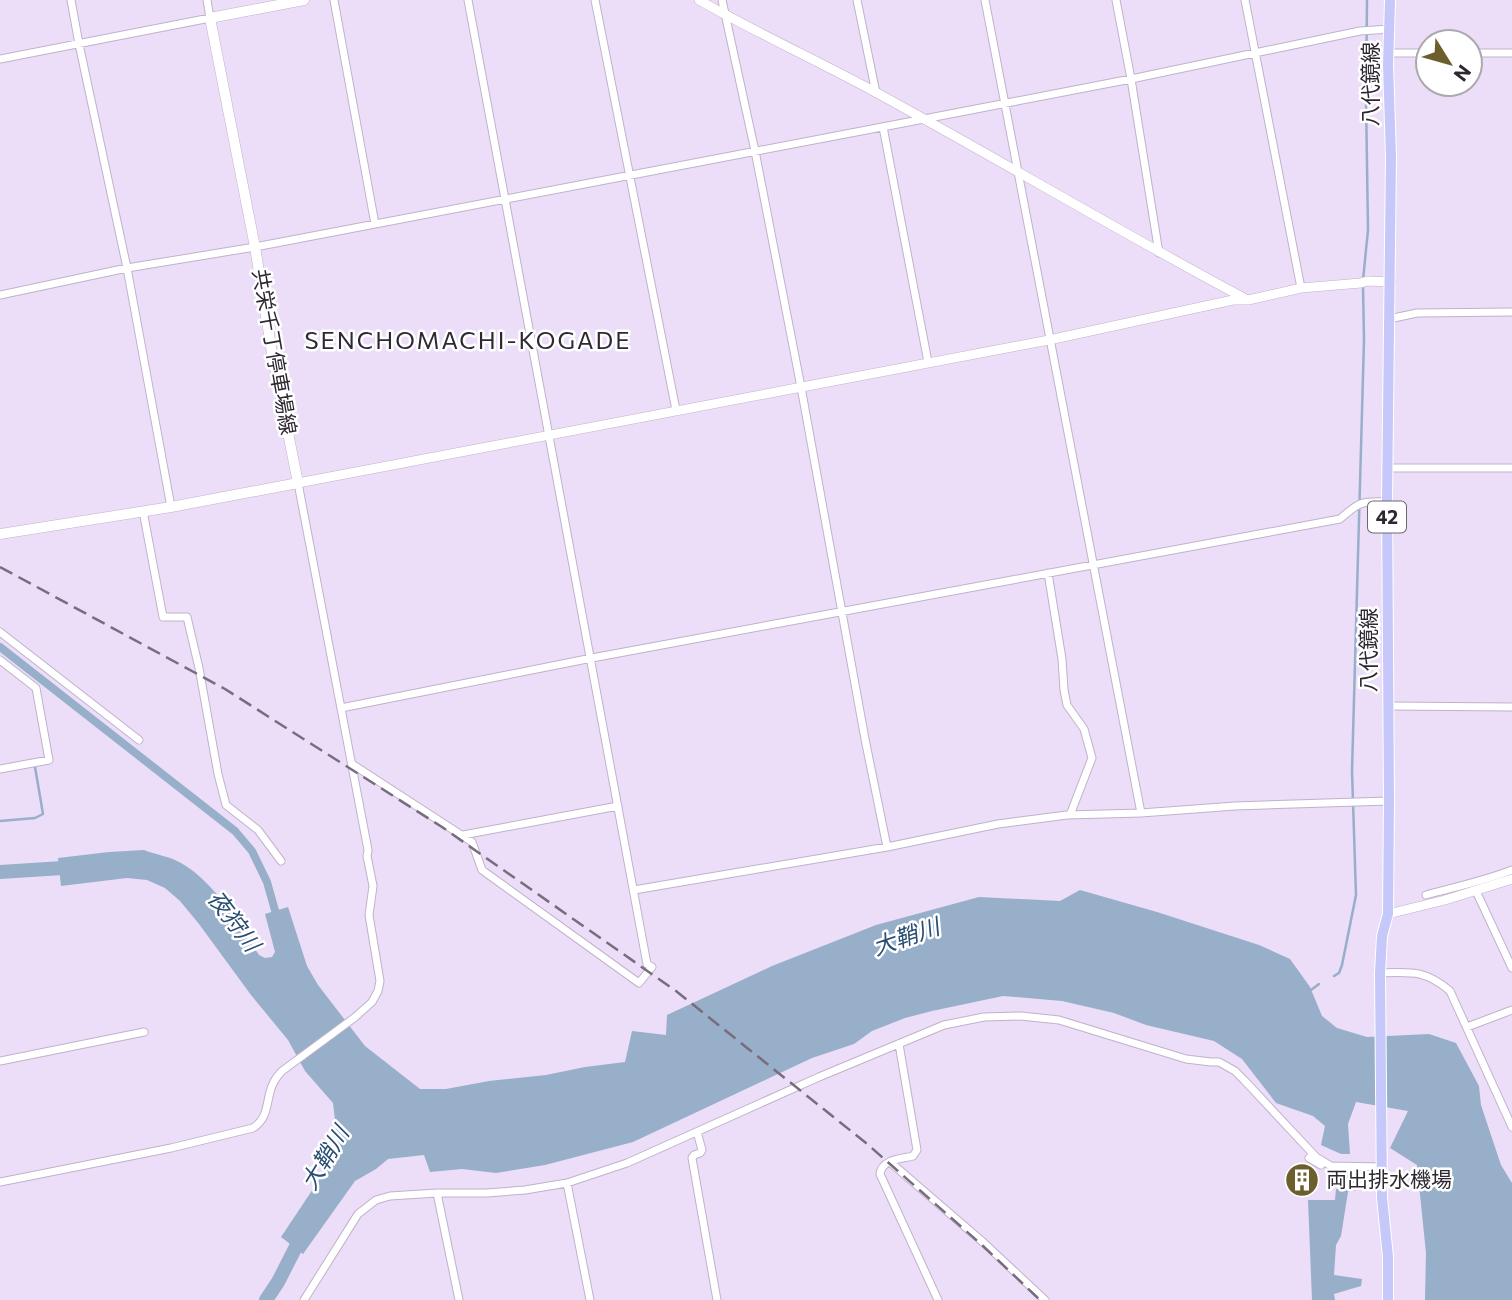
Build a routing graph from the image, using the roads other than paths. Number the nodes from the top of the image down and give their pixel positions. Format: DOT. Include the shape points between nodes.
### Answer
graph roads {
  1 [pos="71,0"];
  2 [pos="207,0"];
  3 [pos="304,0"];
  4 [pos="334,0"];
  5 [pos="468,0"];
  6 [pos="595,0"];
  7 [pos="699,0"];
  8 [pos="722,0"];
  9 [pos="857,0"];
  10 [pos="985,0"];
  11 [pos="1116,0"];
  12 [pos="1245,0"];
  13 [pos="1390,0"];
  14 [pos="724,14"];
  15 [pos="210,18"];
  16 [pos="1390,29"];
  17 [pos="79,44"];
  18 [pos="1256,53"];
  19 [pos="1389,53"];
  20 [pos="1414,53"];
  21 [pos="1484,53"];
  22 [pos="1512,53"];
  23 [pos="0,59"];
  24 [pos="1131,79"];
  25 [pos="876,93"];
  26 [pos="1005,103"];
  27 [pos="924,119"];
  28 [pos="883,127"];
  29 [pos="755,151"];
  30 [pos="1018,172"];
  31 [pos="631,175"];
  32 [pos="505,199"];
  33 [pos="375,224"];
  34 [pos="255,247"];
  35 [pos="1159,253"];
  36 [pos="127,268"];
  37 [pos="1391,282"];
  38 [pos="1301,288"];
  39 [pos="0,295"];
  40 [pos="1248,300"];
  41 [pos="1512,312"];
  42 [pos="1390,319"];
  43 [pos="1049,340"];
  44 [pos="928,362"];
  45 [pos="801,387"];
  46 [pos="676,410"];
  47 [pos="549,435"];
  48 [pos="1388,467"];
  49 [pos="1512,468"];
  50 [pos="298,482"];
  51 [pos="1387,502"];
  52 [pos="171,507"];
  53 [pos="144,511"];
  54 [pos="0,534"];
  55 [pos="1093,564"];
  56 [pos="1048,573"];
  57 [pos="842,611"];
  58 [pos="0,632"];
  59 [pos="592,658"];
  60 [pos="0,660"];
  61 [pos="1389,706"];
  62 [pos="1512,707"];
  63 [pos="341,708"];
  64 [pos="139,740"];
  65 [pos="352,764"];
  66 [pos="0,769"];
  67 [pos="1389,802"];
  68 [pos="618,806"];
  69 [pos="1141,813"];
  70 [pos="1070,815"];
  71 [pos="462,835"];
  72 [pos="887,847"];
  73 [pos="281,861"];
  74 [pos="1512,870"];
  75 [pos="1512,879"];
  76 [pos="1482,885"];
  77 [pos="634,890"];
  78 [pos="1453,893"];
  79 [pos="1426,895"];
  80 [pos="1388,914"];
  81 [pos="1512,968"];
  82 [pos="1380,973"];
  83 [pos="1512,1010"];
  84 [pos="1467,1027"];
  85 [pos="144,1032"];
  86 [pos="899,1044"];
  87 [pos="0,1061"];
  88 [pos="1512,1127"];
  89 [pos="697,1132"];
  90 [pos="1309,1158"];
  91 [pos="890,1162"];
  92 [pos="1329,1165"];
  93 [pos="1382,1167"];
  94 [pos="0,1182"];
  95 [pos="567,1183"];
  96 [pos="437,1193"];
  97 [pos="304,1300"];
  98 [pos="459,1300"];
  99 [pos="590,1300"];
  100 [pos="717,1300"];
  101 [pos="938,1300"];
  102 [pos="1045,1300"];
  103 [pos="1388,1300"];
  1 -- 17 [label="street"];
  2 -- 15 [label="street"];
  3 -- 15 [label="main road"];
  4 -- 33 [label="street"];
  5 -- 32 [label="street"];
  6 -- 31 [label="street"];
  7 -- 14 [label="street"];
  8 -- 14 [label="street"];
  9 -- 25 [label="street"];
  10 -- 26 [label="street"];
  11 -- 24 [label="street"];
  12 -- 18 [label="street"];
  13 -- 16 [label="main road, 八代鏡線 / 42"];
  14 -- 25 [label="street"];
  14 -- 29 [label="street"];
  15 -- 17 [label="street"];
  15 -- 34 [label="main road, 共栄千丁停車場線"];
  16 -- 18 [label="street"];
  16 -- 19 [label="main road, 八代鏡線 / 42"];
  17 -- 23 [label="street"];
  17 -- 36 [label="street"];
  18 -- 24 [label="street"];
  18 -- 38 [label="street"];
  19 -- 20 [label="street"];
  19 -- 37 [label="main road, 八代鏡線 / 42"];
  21 -- 22 [label="street"];
  24 -- 26 [label="street"];
  24 -- 35 [label="street"];
  25 -- 27 [label="street"];
  26 -- 27 [label="street"];
  26 -- 30 [label="street"];
  27 -- 28 [label="street"];
  27 -- 30 [label="street"];
  28 -- 29 [label="street"];
  28 -- 44 [label="street"];
  29 -- 31 [label="street"];
  29 -- 45 [label="street"];
  30 -- 35 [label="street"];
  30 -- 43 [label="street"];
  31 -- 32 [label="street"];
  31 -- 46 [label="street"];
  32 -- 33 [label="street"];
  32 -- 47 [label="street"];
  33 -- 34 [label="street"];
  34 -- 36 [label="street"];
  34 -- 50 [label="main road, 共栄千丁停車場線"];
  35 -- 40 [label="street"];
  36 -- 39 [label="street"];
  36 -- 52 [label="street"];
  37 -- 38 [label="street"];
  37 -- 42 [label="main road, 八代鏡線 / 42"];
  38 -- 40 [label="street"];
  40 -- 43 [label="street"];
  41 -- 42 [label="street" via="1417,313"];
  42 -- 48 [label="main road, 八代鏡線 / 42"];
  43 -- 44 [label="street"];
  43 -- 55 [label="street"];
  44 -- 45 [label="street"];
  45 -- 46 [label="street"];
  45 -- 57 [label="street"];
  46 -- 47 [label="street"];
  47 -- 50 [label="street"];
  47 -- 59 [label="street"];
  48 -- 49 [label="street"];
  48 -- 51 [label="main road, 八代鏡線 / 42"];
  50 -- 52 [label="main road"];
  50 -- 63 [label="street"];
  51 -- 55 [label="street" via="1360,503 1340,519"];
  51 -- 61 [label="main road, 八代鏡線 / 42"];
  52 -- 53 [label="main road"];
  53 -- 54 [label="main road"];
  53 -- 73 [label="street" via="163,617 187,617 226,805 258,830"];
  55 -- 56 [label="street"];
  55 -- 69 [label="street"];
  56 -- 57 [label="street"];
  56 -- 70 [label="street" via="1067,705 1084,729 1092,758"];
  57 -- 59 [label="street"];
  57 -- 72 [label="street"];
  58 -- 64 [label="street"];
  59 -- 63 [label="street"];
  59 -- 68 [label="street"];
  60 -- 66 [label="street" via="36,688 49,760"];
  61 -- 62 [label="street"];
  61 -- 67 [label="main road, 八代鏡線 / 42"];
  63 -- 65 [label="street"];
  65 -- 71 [label="street"];
  65 -- 94 [label="street" via="373,886 369,915 380,981 372,1003 282,1071 270,1091 262,1120 253,1128"];
  67 -- 69 [label="street"];
  67 -- 80 [label="main road, 八代鏡線 / 42"];
  68 -- 71 [label="street"];
  68 -- 77 [label="street"];
  69 -- 70 [label="street"];
  70 -- 72 [label="street" via="998,824"];
  71 -- 77 [label="street" via="472,842 482,870 639,983 652,967"];
  72 -- 77 [label="street"];
  74 -- 76 [label="street"];
  75 -- 76 [label="street"];
  76 -- 78 [label="street"];
  76 -- 78 [label="street"];
  76 -- 81 [label="street"];
  78 -- 79 [label="street"];
  78 -- 80 [label="street"];
  80 -- 82 [label="main road, 八代鏡線 / 42"];
  82 -- 84 [label="street" via="1431,977 1450,991"];
  82 -- 93 [label="main road, 八代鏡線 / 42"];
  83 -- 84 [label="street"];
  84 -- 88 [label="street"];
  85 -- 87 [label="street"];
  86 -- 89 [label="street"];
  86 -- 91 [label="street" via="917,1150 913,1156"];
  86 -- 92 [label="street" via="944,1025 1021,1016 1059,1020 1186,1059 1219,1062 1235,1071 1316,1157"];
  89 -- 95 [label="street"];
  89 -- 100 [label="street" via="702,1150 691,1158"];
  90 -- 92 [label="street"];
  91 -- 101 [label="street" via="880,1174"];
  91 -- 102 [label="street"];
  92 -- 93 [label="street"];
  93 -- 103 [label="main road, 八代鏡線 / 42"];
  95 -- 96 [label="street" via="487,1193"];
  95 -- 99 [label="street"];
  96 -- 97 [label="street" via="390,1196 366,1207"];
  96 -- 98 [label="street"];
}
